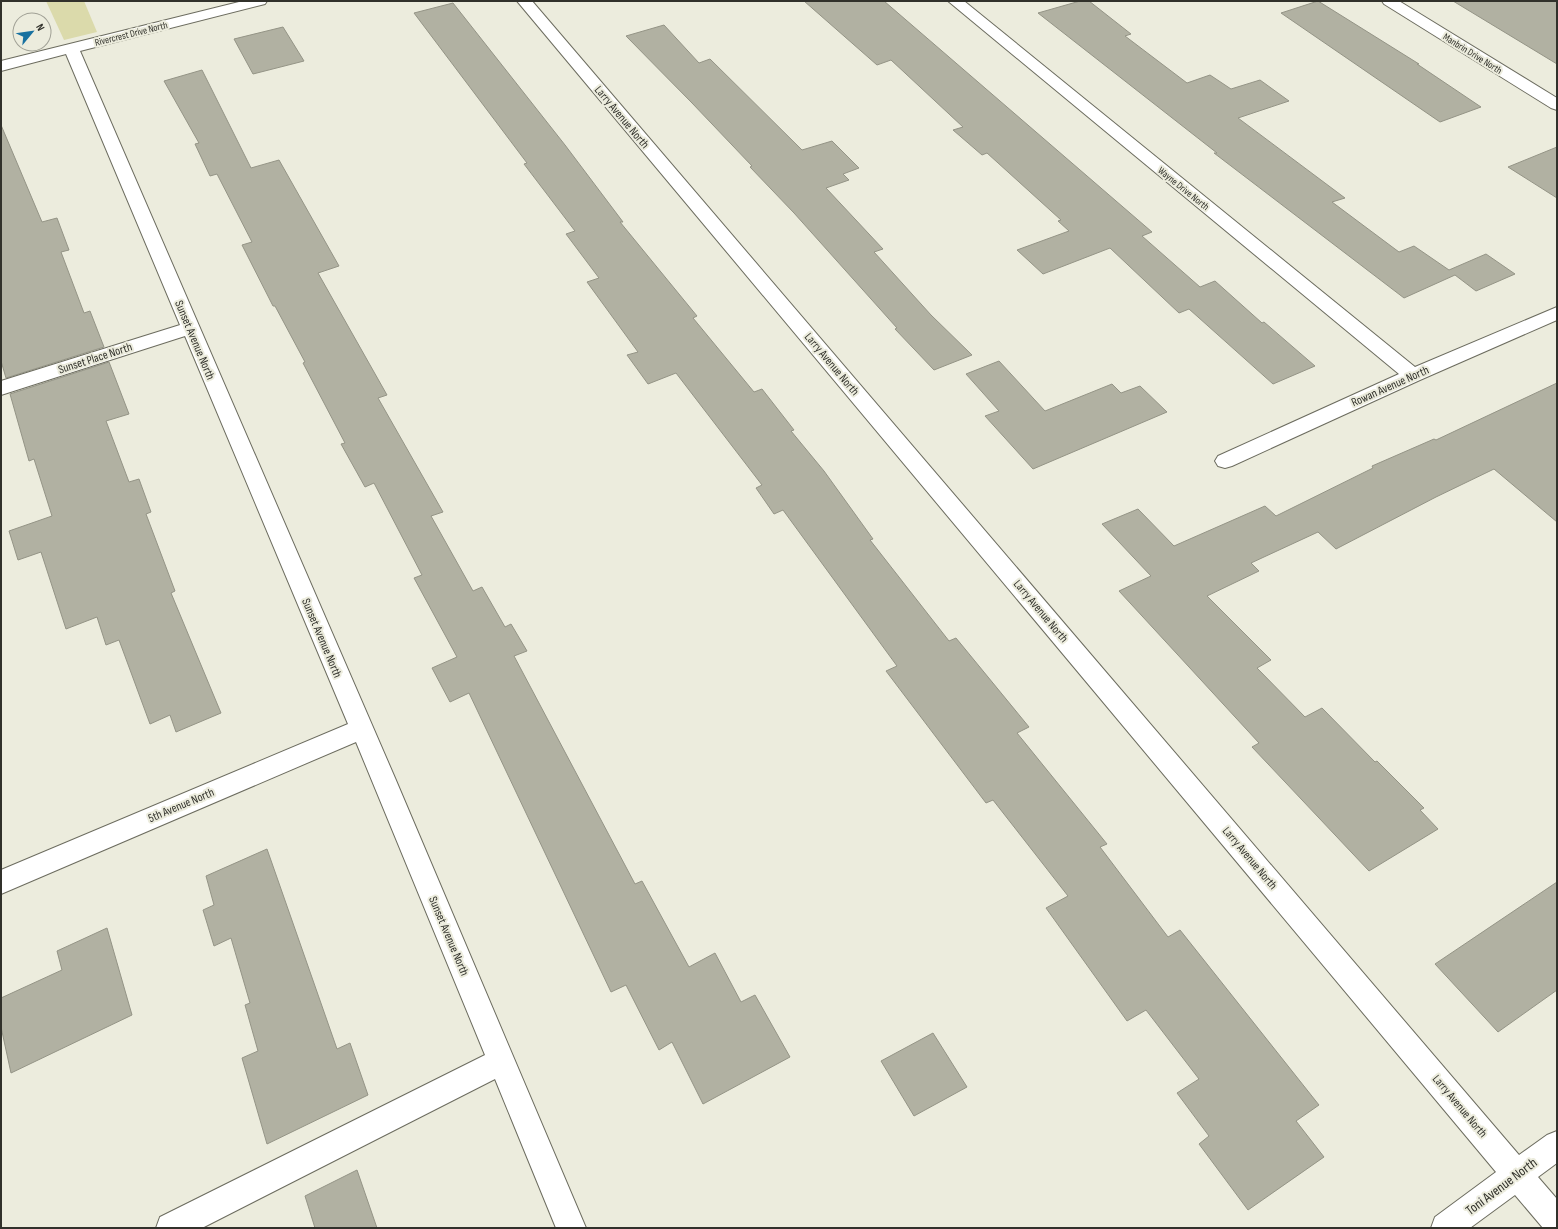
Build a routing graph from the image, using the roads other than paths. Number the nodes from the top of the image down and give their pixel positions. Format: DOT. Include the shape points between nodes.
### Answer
graph roads {
  1 [pos="260,1"];
  2 [pos="524,1"];
  3 [pos="954,1"];
  4 [pos="1389,1"];
  5 [pos="71,48"];
  6 [pos="1,66"];
  7 [pos="1557,105"];
  8 [pos="1557,313"];
  9 [pos="190,328"];
  10 [pos="1413,375"];
  11 [pos="1,388"];
  12 [pos="1225,461"];
  13 [pos="361,729"];
  14 [pos="1,882"];
  15 [pos="501,1061"];
  16 [pos="1557,1145"];
  17 [pos="1517,1174"];
  18 [pos="1557,1222"];
  19 [pos="171,1228"];
  20 [pos="571,1228"];
  21 [pos="1446,1228"];
  1 -- 5 [label="street, Rivercrest Drive North"];
  2 -- 17 [label="street, Larry Avenue North"];
  3 -- 10 [label="street, Wayne Drive North"];
  4 -- 7 [label="street, Manbrin Drive North"];
  5 -- 6 [label="street, Rivercrest Drive North"];
  5 -- 9 [label="street, Sunset Avenue North"];
  8 -- 10 [label="street, Rowan Avenue North"];
  9 -- 11 [label="street, Sunset Place North"];
  9 -- 13 [label="street, Sunset Avenue North"];
  10 -- 12 [label="street, Rowan Avenue North"];
  13 -- 14 [label="street, 5th Avenue North"];
  13 -- 15 [label="street, Sunset Avenue North"];
  15 -- 19 [label="street"];
  15 -- 20 [label="street, Sunset Avenue North"];
  16 -- 17 [label="street, Toni Avenue North"];
  17 -- 18 [label="street, Larry Avenue North"];
  17 -- 21 [label="street, Toni Avenue North"];
}
